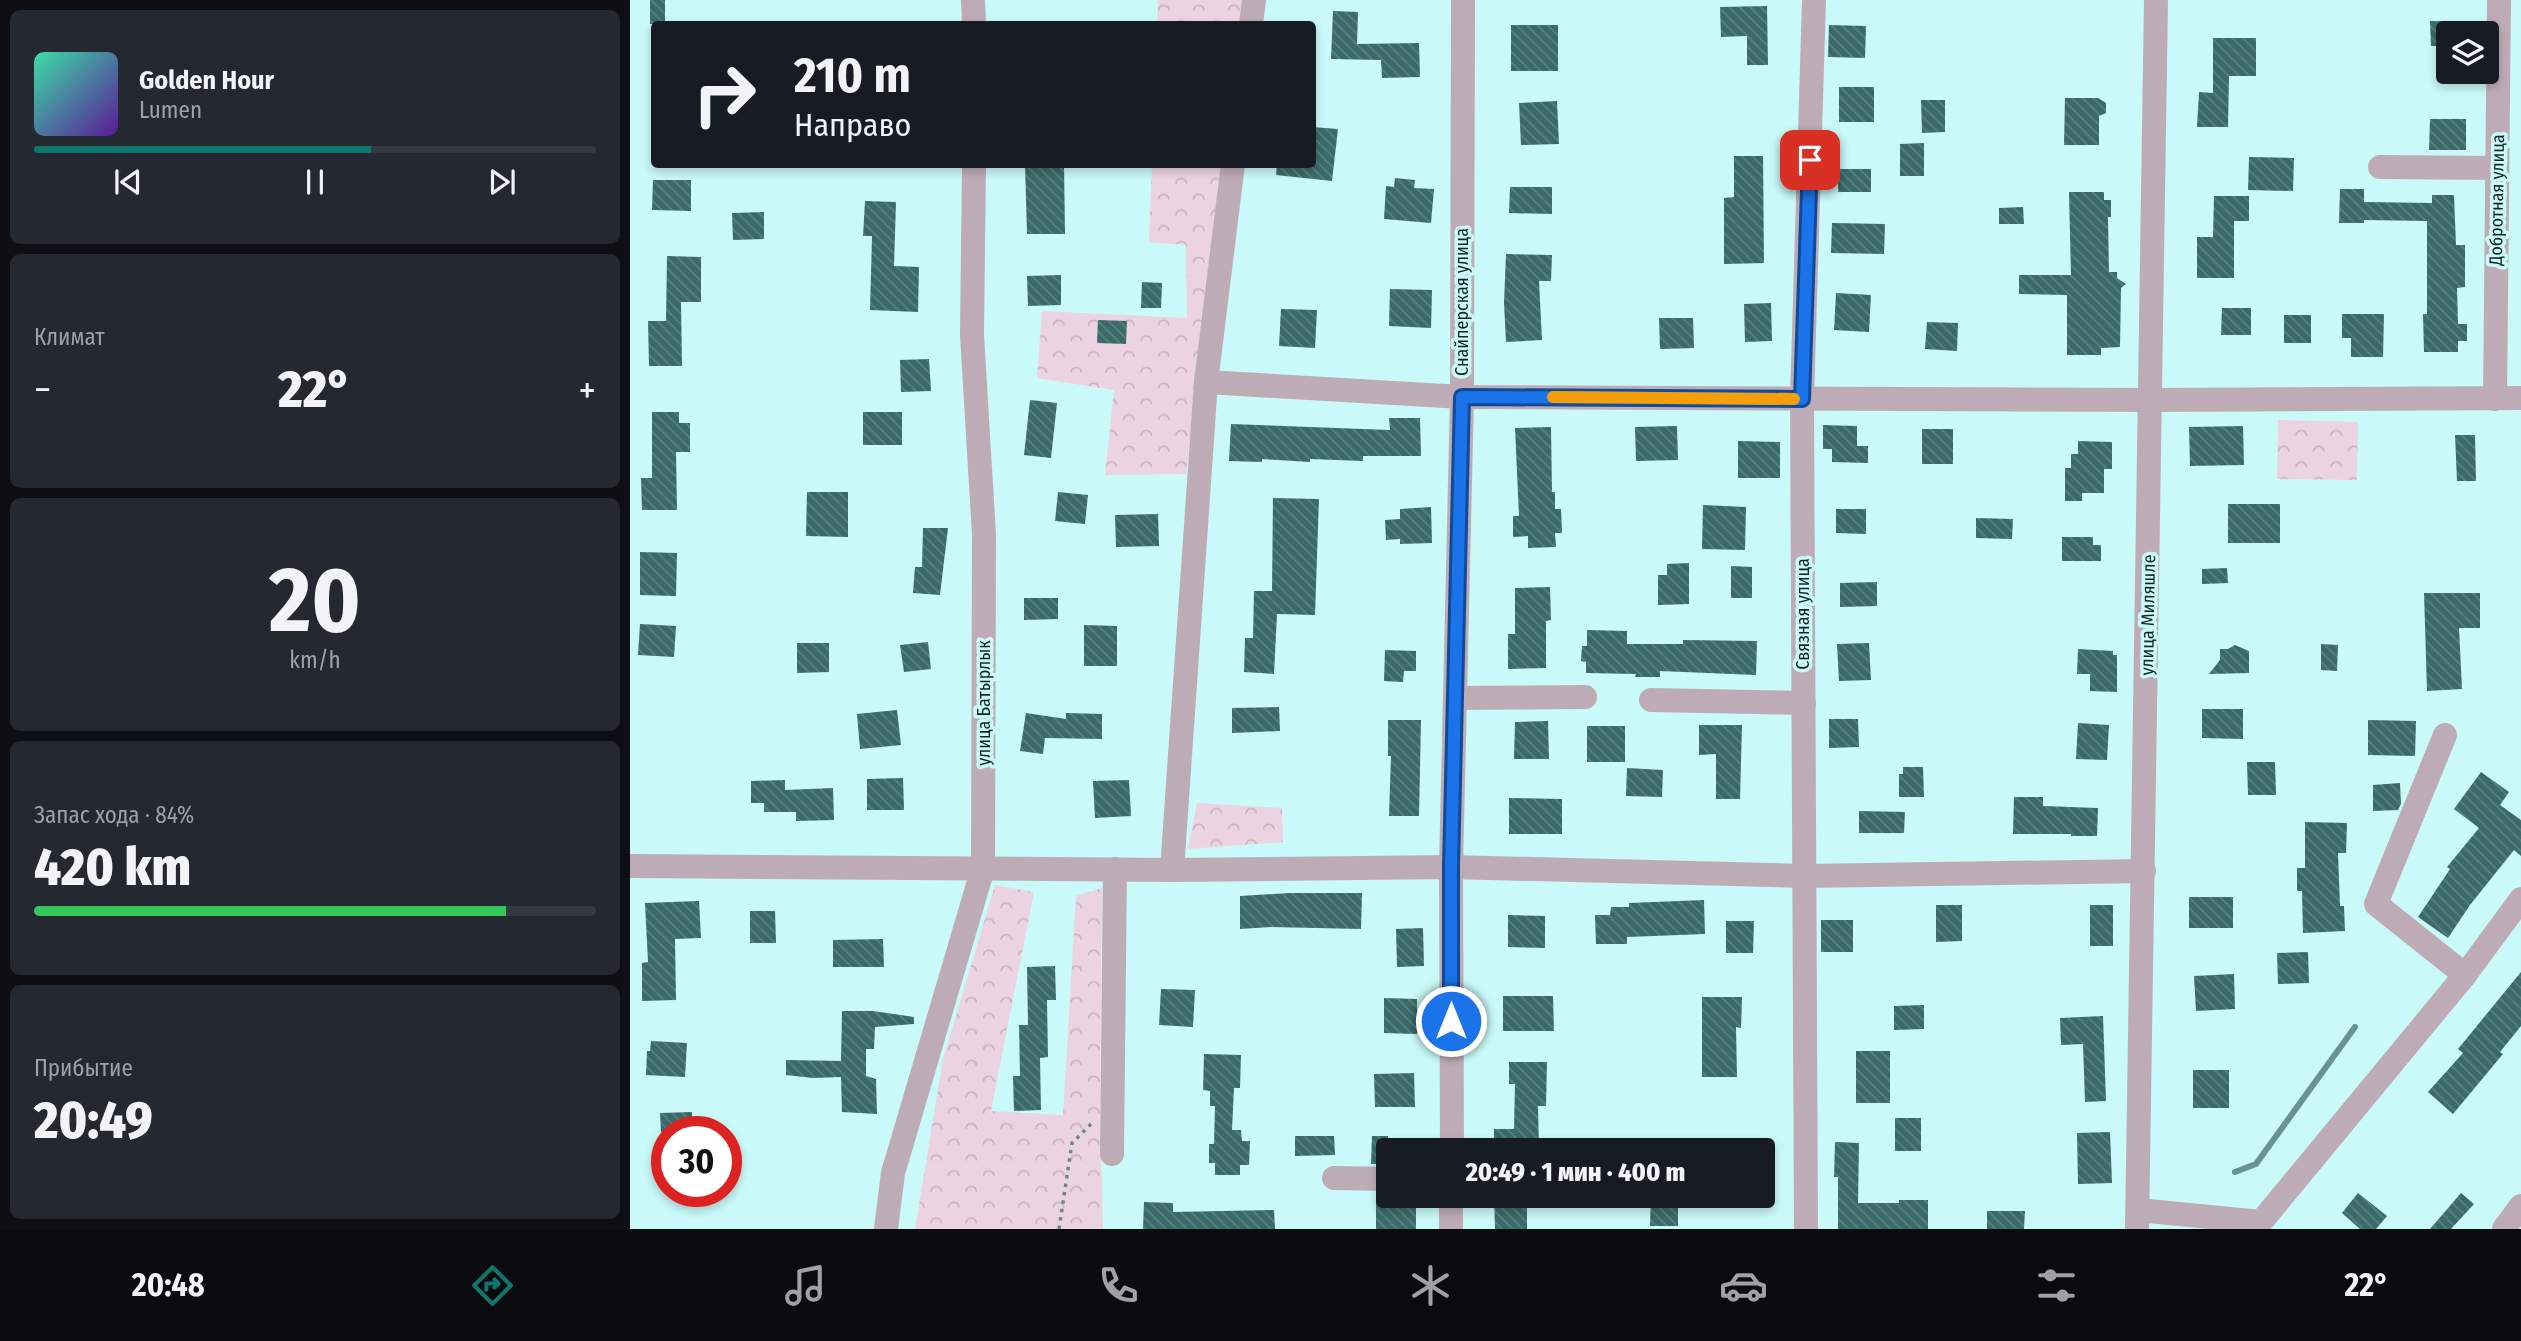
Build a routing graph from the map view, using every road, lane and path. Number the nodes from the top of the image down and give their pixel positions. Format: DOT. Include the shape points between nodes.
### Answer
graph roads {
  1 [pos="973,0"];
  2 [pos="1254,0"];
  3 [pos="1464,0"];
  4 [pos="1815,0"];
  5 [pos="2156,0"];
  6 [pos="2499,0"];
  7 [pos="974,21"];
  8 [pos="1251,21"];
  9 [pos="2380,167"];
  10 [pos="974,168"];
  11 [pos="1233,168"];
  12 [pos="2497,168"];
  13 [pos="1206,382"];
  14 [pos="1462,397"];
  15 [pos="2521,398"];
  16 [pos="1802,399"];
  17 [pos="2151,400"];
  18 [pos="2496,400"];
  19 [pos="1455,698"];
  20 [pos="1585,698"];
  21 [pos="1650,700"];
  22 [pos="1804,703"];
  23 [pos="2445,735"];
  24 [pos="630,866"];
  25 [pos="1451,867"];
  26 [pos="983,868"];
  27 [pos="1115,869"];
  28 [pos="1172,870"];
  29 [pos="2144,871"];
  30 [pos="1805,876"];
  31 [pos="2521,899"];
  32 [pos="2465,975"];
  33 [pos="1112,1103"];
  34 [pos="1451,1138"];
  35 [pos="1112,1154"];
  36 [pos="1334,1178"];
  37 [pos="1376,1179"];
  38 [pos="2521,1206"];
  39 [pos="1451,1208"];
  40 [pos="2138,1219"];
  41 [pos="886,1229"];
  42 [pos="1059,1229"];
  43 [pos="1451,1229"];
  44 [pos="1806,1229"];
  45 [pos="2504,1229"];
  1 -- 7 [label="street"];
  2 -- 8 [label="street"];
  3 -- 14 [label="street, Снайперская улица"];
  4 -- 16 [label="street, Связная улица"];
  5 -- 17 [label="street, улица Миляшле"];
  6 -- 12 [label="street, Добротная улица"];
  9 -- 12 [label="street"];
  10 -- 26 [label="street, улица Батырлык" via="972,335 985,535"];
  11 -- 13 [label="street"];
  12 -- 18 [label="street, Добротная улица"];
  13 -- 14 [label="street"];
  13 -- 28 [label="street"];
  14 -- 16 [label="street"];
  14 -- 19 [label="street, Снайперская улица"];
  15 -- 18 [label="street"];
  16 -- 17 [label="street"];
  16 -- 22 [label="street, Связная улица"];
  17 -- 18 [label="street"];
  17 -- 29 [label="street, улица Миляшле"];
  19 -- 20 [label="street"];
  19 -- 25 [label="street, Снайперская улица"];
  21 -- 22 [label="street"];
  22 -- 30 [label="street, Связная улица"];
  23 -- 32 [label="street" via="2376,904"];
  24 -- 26 [label="street"];
  25 -- 28 [label="street"];
  25 -- 30 [label="street"];
  25 -- 34 [label="street, Снайперская улица"];
  26 -- 27 [label="street"];
  26 -- 41 [label="street, улица Батырлык" via="893,1173"];
  27 -- 28 [label="street"];
  27 -- 33 [label="street"];
  29 -- 30 [label="street"];
  29 -- 40 [label="street, улица Миляшле"];
  30 -- 44 [label="street, Связная улица"];
  31 -- 32 [label="street"];
  32 -- 40 [label="street" via="2261,1222"];
  33 -- 35 [label="street"];
  33 -- 42 [label="path" via="1072,1143"];
  36 -- 37 [label="street"];
  38 -- 45 [label="street"];
  39 -- 43 [label="street"];
}
